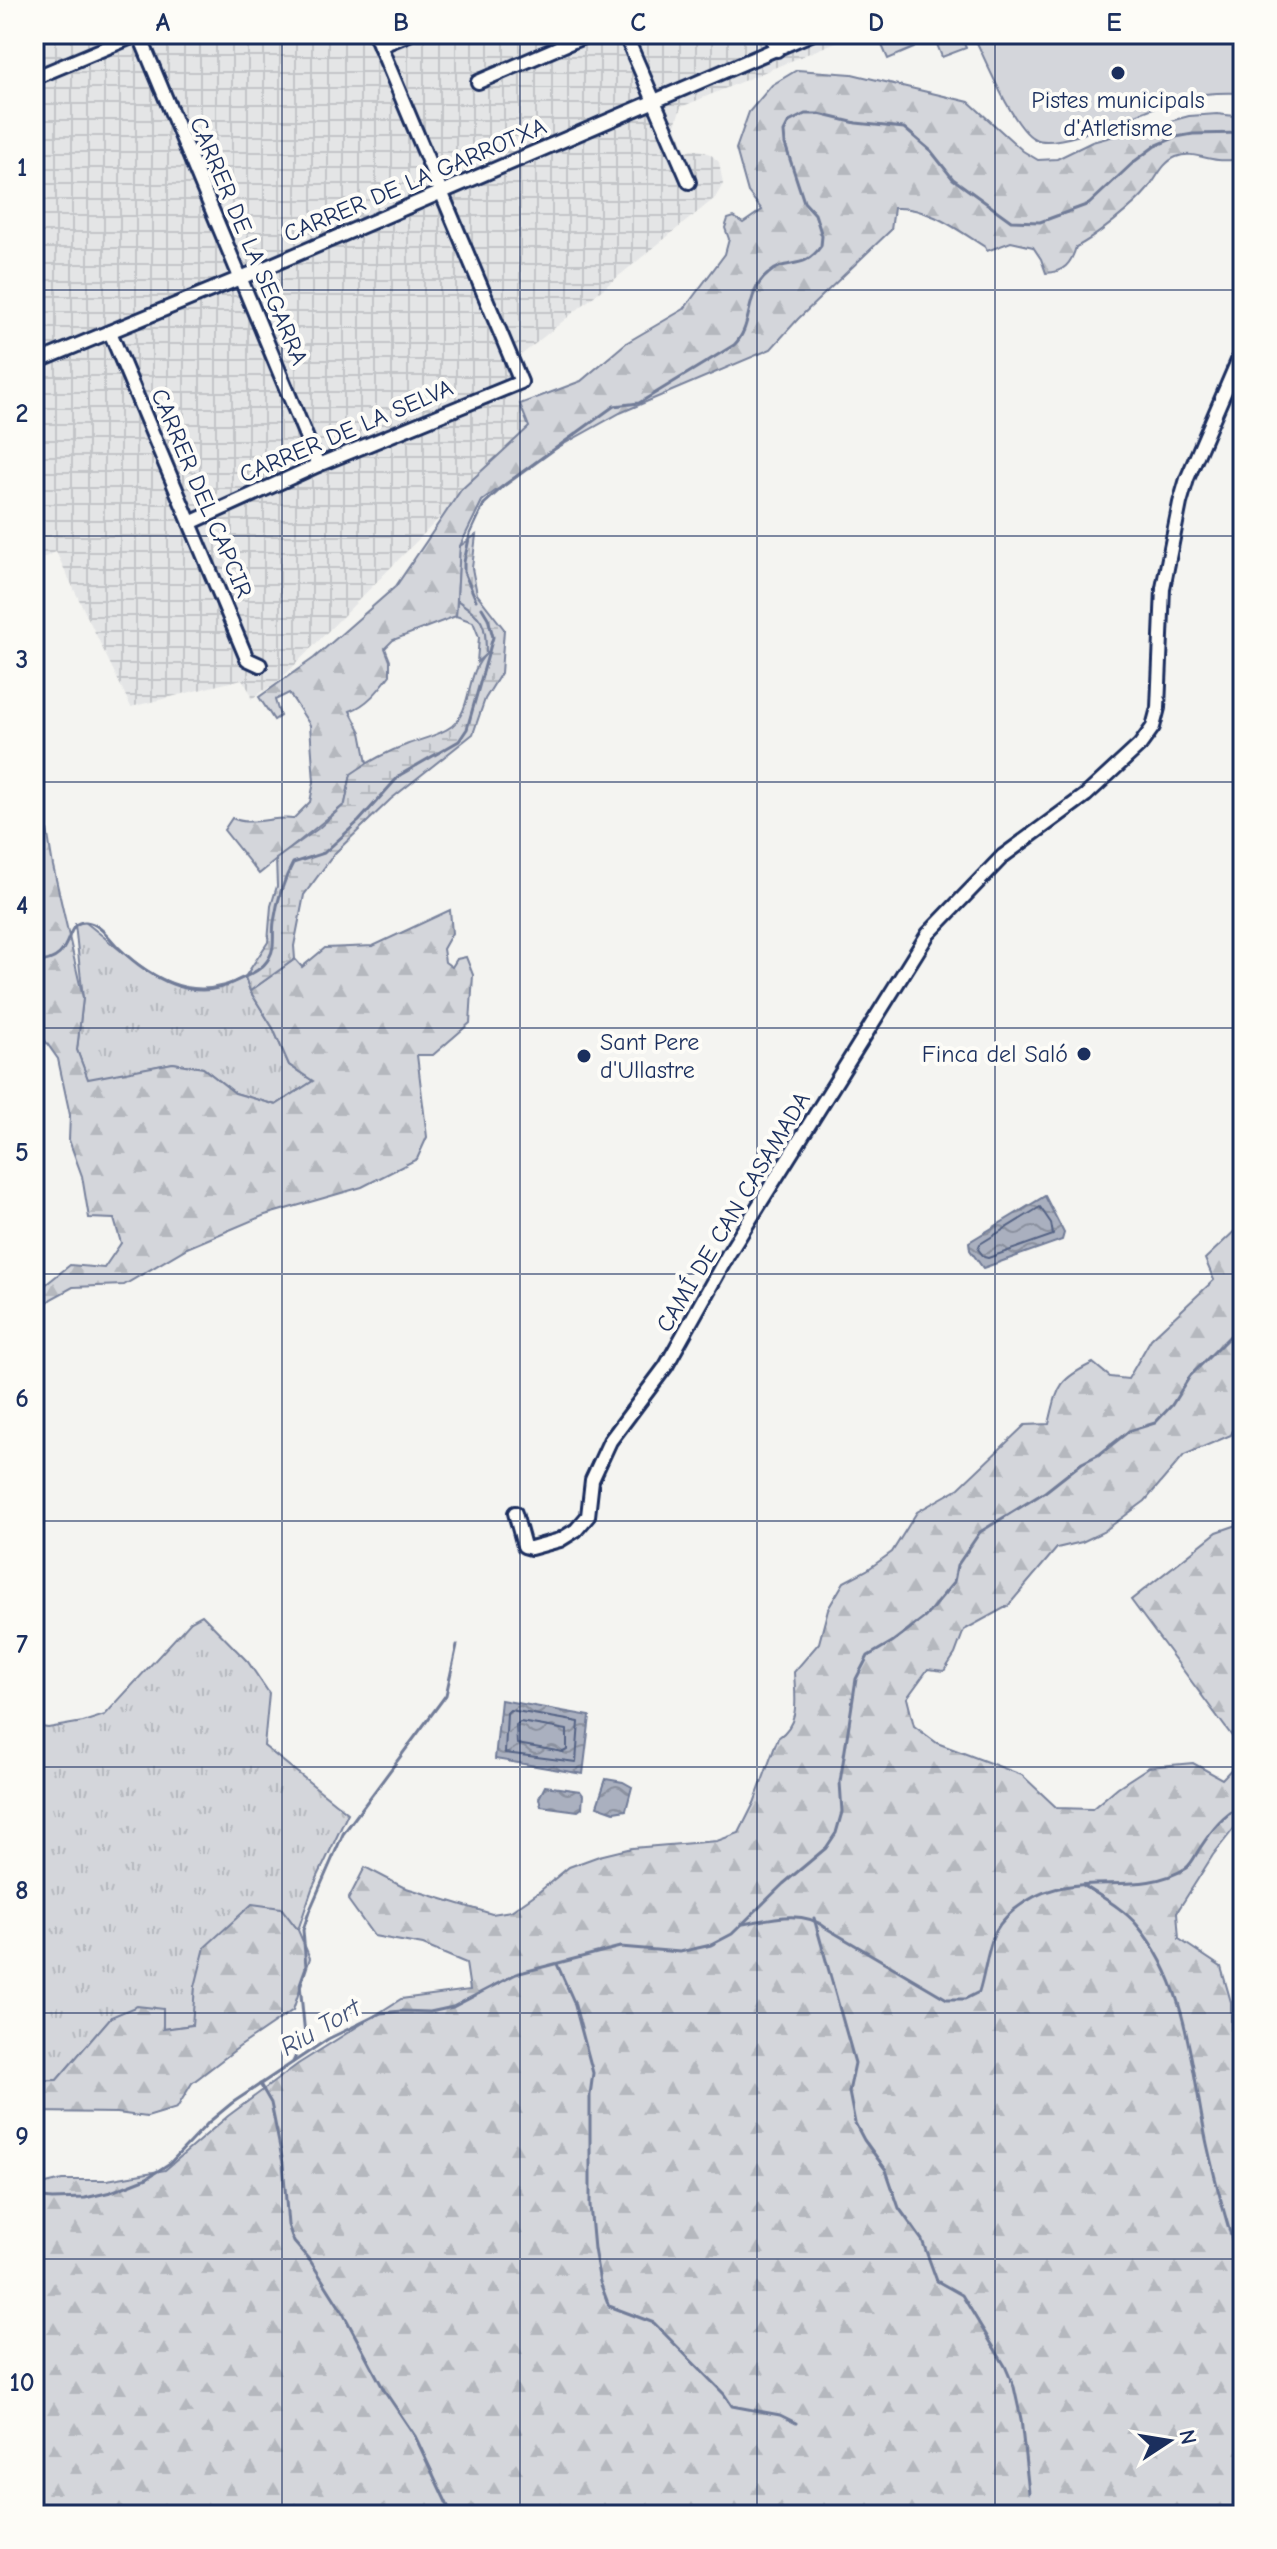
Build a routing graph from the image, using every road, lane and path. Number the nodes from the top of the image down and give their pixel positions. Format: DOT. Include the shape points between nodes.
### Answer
graph roads {
  1 [pos="139,34"];
  2 [pos="409,34"];
  3 [pos="590,34"];
  4 [pos="625,34"];
  5 [pos="770,34"];
  6 [pos="811,34"];
  7 [pos="377,40"];
  8 [pos="777,50"];
  9 [pos="34,78"];
  10 [pos="478,82"];
  11 [pos="654,102"];
  12 [pos="689,182"];
  13 [pos="441,192"];
  14 [pos="241,278"];
  15 [pos="110,332"];
  16 [pos="1243,349"];
  17 [pos="34,363"];
  18 [pos="318,465"];
  19 [pos="190,523"];
  20 [pos="260,665"];
  21 [pos="515,1513"];
  1 -- 9 [label="street"];
  1 -- 14 [label="street, CARRER DE LA SEGARRA"];
  2 -- 7 [label="street"];
  3 -- 10 [label="street"];
  4 -- 11 [label="street"];
  5 -- 8 [label="street"];
  6 -- 8 [label="street, CARRER DE LA GARROTXA"];
  7 -- 13 [label="street"];
  8 -- 11 [label="street, CARRER DE LA GARROTXA"];
  11 -- 12 [label="street"];
  11 -- 13 [label="street, CARRER DE LA GARROTXA"];
  13 -- 14 [label="street, CARRER DE LA GARROTXA"];
  13 -- 18 [label="street, CARRER DE LA SELVA" via="521,382"];
  14 -- 15 [label="street, CARRER DE LA GARROTXA"];
  14 -- 18 [label="street, CARRER DE LA SEGARRA"];
  15 -- 17 [label="street, CARRER DE LA GARROTXA"];
  15 -- 19 [label="street, CARRER DEL CAPCIR"];
  16 -- 21 [label="street, CAMÍ DE CAN CASAMADA" via="1180,503 1163,588 1153,727 1086,795 1003,856 938,921 729,1253 666,1366 610,1441 592,1480 588,1516 560,1540 531,1548 524,1546"];
  18 -- 19 [label="street, CARRER DE LA SELVA"];
  19 -- 20 [label="street, CARRER DEL CAPCIR" via="247,659"];
}
